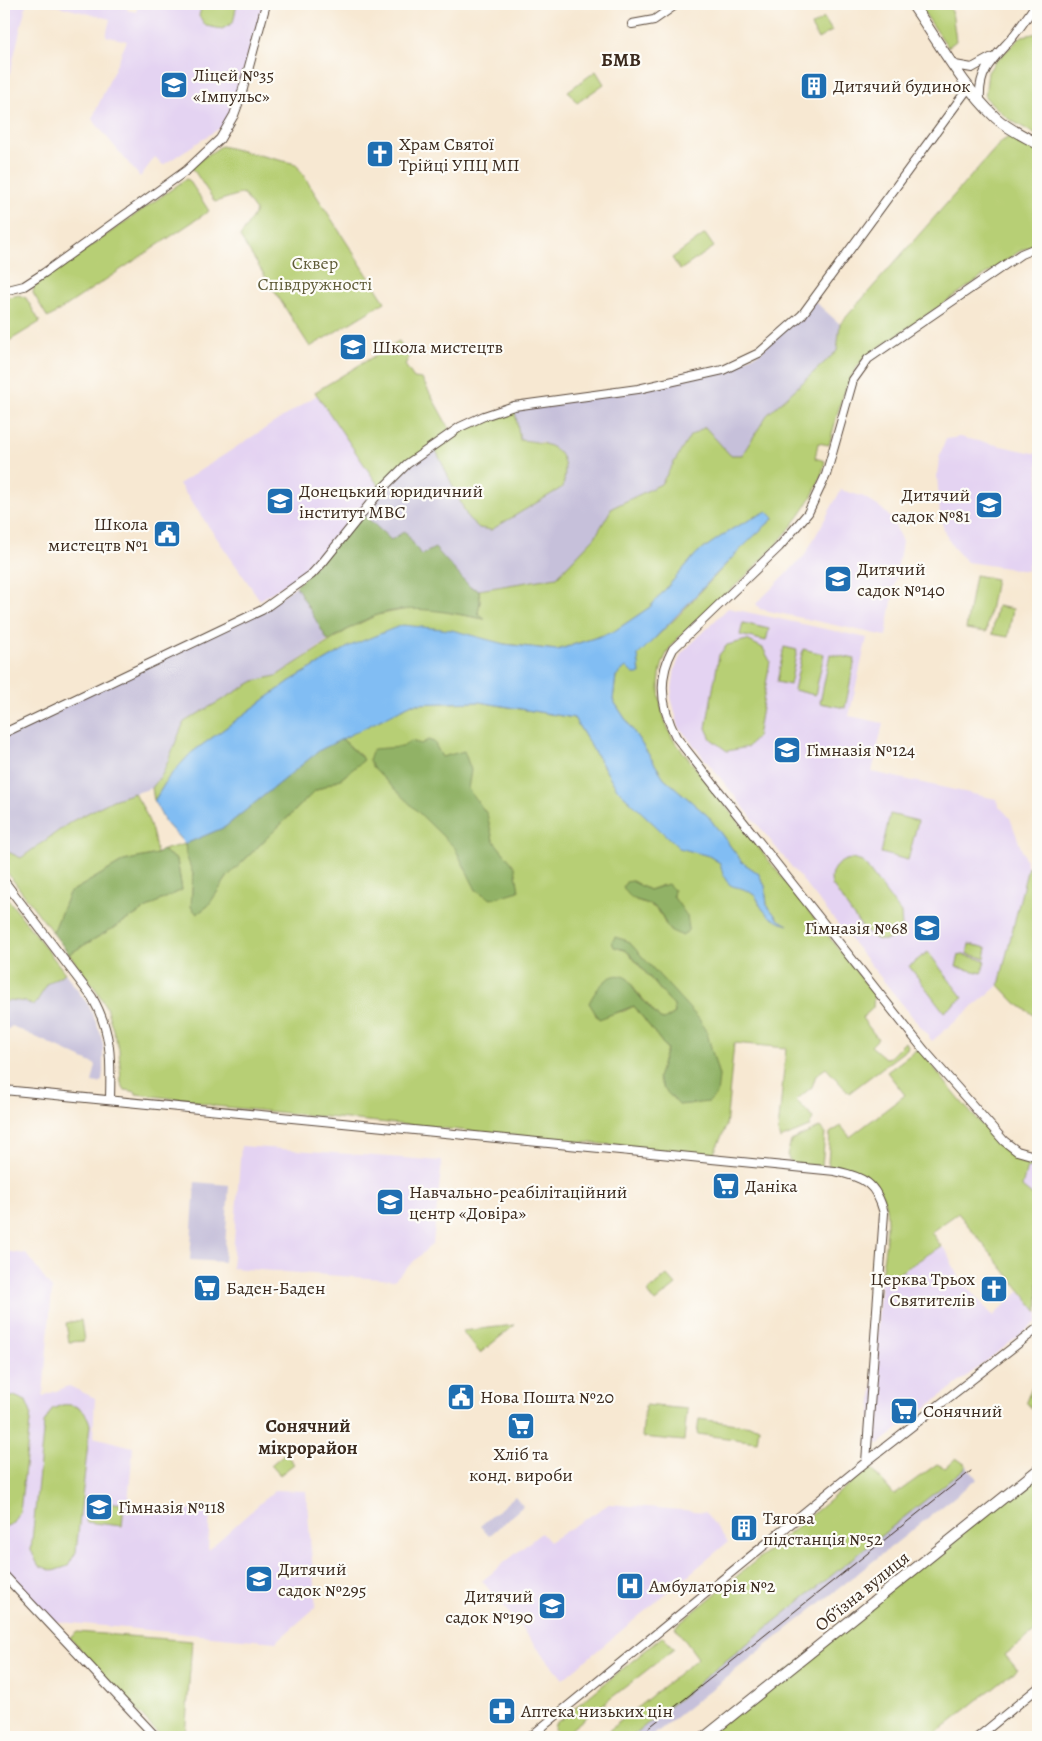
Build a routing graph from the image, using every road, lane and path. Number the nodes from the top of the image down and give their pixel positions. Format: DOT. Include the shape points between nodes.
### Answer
graph roads {
  1 [pos="266,4"];
  2 [pos="677,4"];
  3 [pos="912,4"];
  4 [pos="1036,4"];
  5 [pos="632,24"];
  6 [pos="993,57"];
  7 [pos="955,65"];
  8 [pos="969,87"];
  9 [pos="980,99"];
  10 [pos="1038,144"];
  11 [pos="1038,247"];
  12 [pos="4,292"];
  13 [pos="4,733"];
  14 [pos="4,881"];
  15 [pos="4,1090"];
  16 [pos="110,1099"];
  17 [pos="1038,1158"];
  18 [pos="1038,1328"];
  19 [pos="866,1462"];
  20 [pos="1038,1470"];
  21 [pos="4,1574"];
  22 [pos="1038,1688"];
  23 [pos="156,1737"];
  24 [pos="530,1737"];
  25 [pos="705,1737"];
  26 [pos="978,1737"];
  1 -- 12 [label="street" via="241,96 220,139 187,170 44,273 24,286"];
  2 -- 5 [label="street" via="654,20"];
  3 -- 7 [label="main road"];
  4 -- 6 [label="street" via="1011,39"];
  6 -- 7 [label="street" via="972,68"];
  6 -- 9 [label="street" via="980,80"];
  7 -- 8 [label="main road"];
  8 -- 9 [label="main road"];
  8 -- 13 [label="street" via="802,315 759,353 723,370 638,389 514,406 460,427 407,464 381,490 324,562 262,610"];
  9 -- 10 [label="main road" via="998,119"];
  11 -- 17 [label="street" via="1021,254 859,368 826,475 808,513 779,547 673,649 665,666 662,698 676,737 924,1050 1004,1141"];
  14 -- 16 [label="street" via="100,1011 111,1050"];
  15 -- 16 [label="street"];
  16 -- 19 [label="street" via="855,1175 874,1189 884,1213"];
  18 -- 19 [label="street"];
  19 -- 24 [label="street"];
  20 -- 25 [label="main road, Обʼїзна вулиця"];
  21 -- 23 [label="street"];
  22 -- 26 [label="street"];
}
